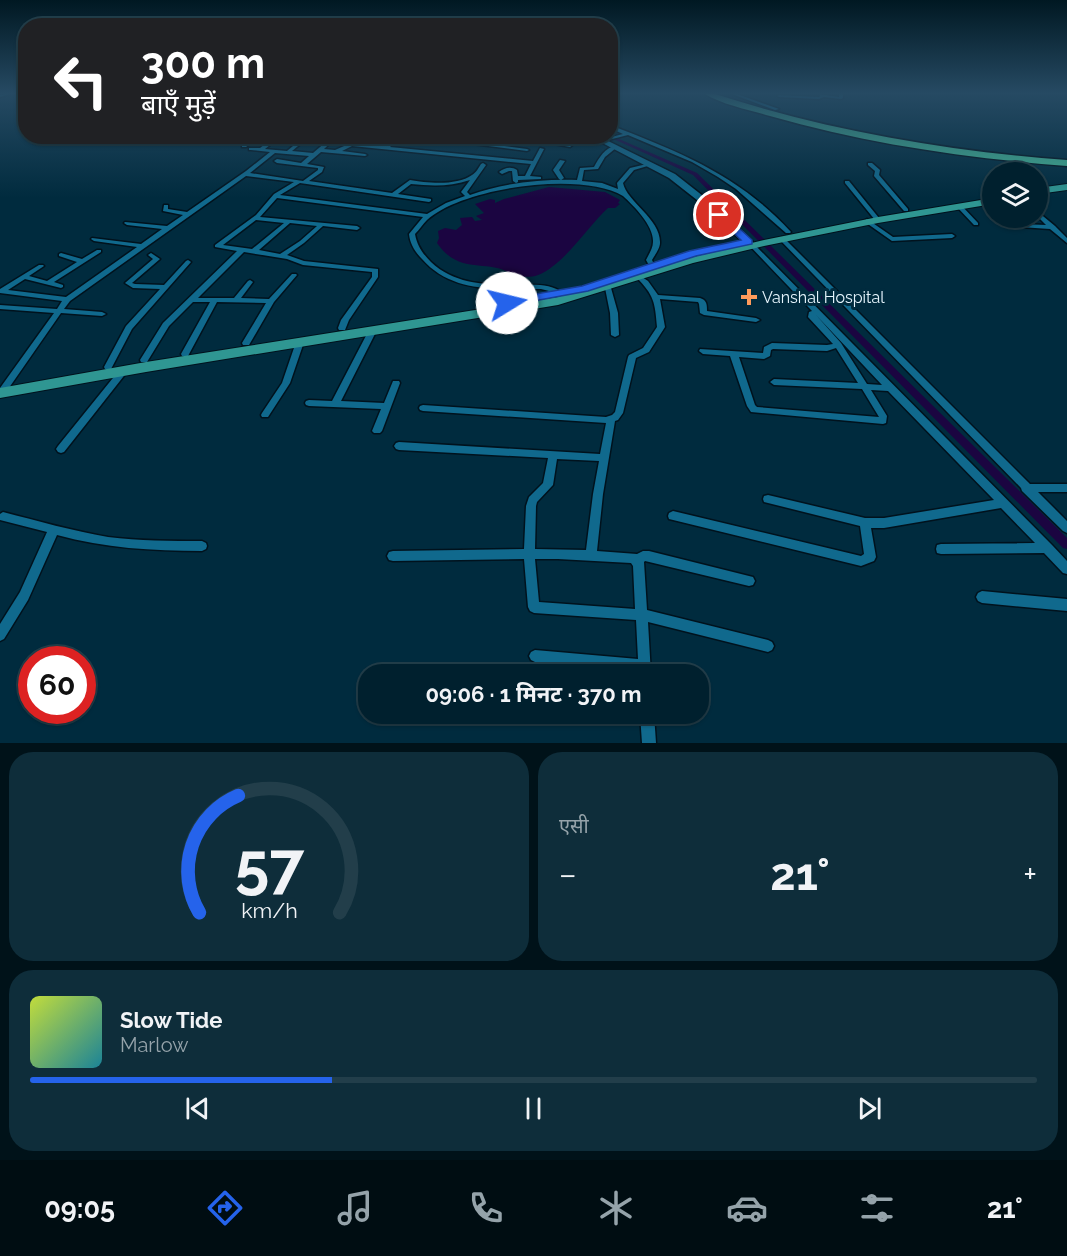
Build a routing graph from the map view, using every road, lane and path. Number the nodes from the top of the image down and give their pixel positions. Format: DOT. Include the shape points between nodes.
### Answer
graph roads {
  1 [pos="838,129"];
  2 [pos="618,130"];
  3 [pos="625,134"];
  4 [pos="618,136"];
  5 [pos="878,138"];
  6 [pos="247,144"];
  7 [pos="269,144"];
  8 [pos="298,144"];
  9 [pos="327,144"];
  10 [pos="391,144"];
  11 [pos="477,144"];
  12 [pos="558,144"];
  13 [pos="574,144"];
  14 [pos="608,144"];
  15 [pos="244,146"];
  16 [pos="493,146"];
  17 [pos="614,147"];
  18 [pos="386,148"];
  19 [pos="251,149"];
  20 [pos="542,149"];
  21 [pos="261,150"];
  22 [pos="527,150"];
  23 [pos="274,151"];
  24 [pos="336,152"];
  25 [pos="287,153"];
  26 [pos="316,153"];
  27 [pos="365,155"];
  28 [pos="483,157"];
  29 [pos="277,161"];
  30 [pos="562,161"];
  31 [pos="1067,161"];
  32 [pos="535,163"];
  33 [pos="303,164"];
  34 [pos="649,164"];
  35 [pos="870,164"];
  36 [pos="483,165"];
  37 [pos="502,172"];
  38 [pos="244,174"];
  39 [pos="476,176"];
  40 [pos="528,177"];
  41 [pos="515,178"];
  42 [pos="561,178"];
  43 [pos="579,180"];
  44 [pos="622,180"];
  45 [pos="303,182"];
  46 [pos="847,182"];
  47 [pos="595,184"];
  48 [pos="516,186"];
  49 [pos="1067,188"];
  50 [pos="1048,191"];
  51 [pos="622,192"];
  52 [pos="393,195"];
  53 [pos="275,196"];
  54 [pos="469,197"];
  55 [pos="429,200"];
  56 [pos="982,200"];
  57 [pos="982,201"];
  58 [pos="166,206"];
  59 [pos="959,206"];
  60 [pos="906,210"];
  61 [pos="188,214"];
  62 [pos="427,216"];
  63 [pos="255,218"];
  64 [pos="872,219"];
  65 [pos="288,222"];
  66 [pos="127,223"];
  67 [pos="1048,223"];
  68 [pos="976,224"];
  69 [pos="321,225"];
  70 [pos="1048,227"];
  71 [pos="1053,227"];
  72 [pos="166,228"];
  73 [pos="357,228"];
  74 [pos="781,236"];
  75 [pos="952,236"];
  76 [pos="94,239"];
  77 [pos="1067,241"];
  78 [pos="754,243"];
  79 [pos="142,246"];
  80 [pos="99,251"];
  81 [pos="241,251"];
  82 [pos="253,252"];
  83 [pos="61,255"];
  84 [pos="151,255"];
  85 [pos="281,256"];
  86 [pos="82,261"];
  87 [pos="188,262"];
  88 [pos="41,266"];
  89 [pos="652,266"];
  90 [pos="294,275"];
  91 [pos="23,277"];
  92 [pos="639,277"];
  93 [pos="49,282"];
  94 [pos="250,282"];
  95 [pos="62,286"];
  96 [pos="164,287"];
  97 [pos="504,287"];
  98 [pos="608,288"];
  99 [pos="1,291"];
  100 [pos="560,294"];
  101 [pos="656,297"];
  102 [pos="67,299"];
  103 [pos="192,300"];
  104 [pos="215,300"];
  105 [pos="236,300"];
  106 [pos="271,301"];
  107 [pos="505,305"];
  108 [pos="0,307"];
  109 [pos="59,312"];
  110 [pos="818,312"];
  111 [pos="102,314"];
  112 [pos="756,320"];
  113 [pos="375,327"];
  114 [pos="342,328"];
  115 [pos="615,335"];
  116 [pos="300,342"];
  117 [pos="246,344"];
  118 [pos="838,345"];
  119 [pos="703,351"];
  120 [pos="185,354"];
  121 [pos="734,355"];
  122 [pos="146,362"];
  123 [pos="108,367"];
  124 [pos="124,370"];
  125 [pos="774,382"];
  126 [pos="396,383"];
  127 [pos="865,388"];
  128 [pos="892,388"];
  129 [pos="2,389"];
  130 [pos="309,404"];
  131 [pos="335,404"];
  132 [pos="387,406"];
  133 [pos="423,408"];
  134 [pos="265,415"];
  135 [pos="611,420"];
  136 [pos="377,431"];
  137 [pos="399,446"];
  138 [pos="61,449"];
  139 [pos="553,456"];
  140 [pos="604,458"];
  141 [pos="1026,488"];
  142 [pos="1067,488"];
  143 [pos="768,499"];
  144 [pos="1004,502"];
  145 [pos="673,516"];
  146 [pos="1,518"];
  147 [pos="865,523"];
  148 [pos="1067,528"];
  149 [pos="54,529"];
  150 [pos="202,546"];
  151 [pos="1048,548"];
  152 [pos="941,549"];
  153 [pos="529,555"];
  154 [pos="591,555"];
  155 [pos="393,556"];
  156 [pos="638,560"];
  157 [pos="1067,569"];
  158 [pos="748,581"];
  159 [pos="982,597"];
  160 [pos="1067,605"];
  161 [pos="642,615"];
  162 [pos="0,635"];
  163 [pos="768,646"];
  164 [pos="535,656"];
  165 [pos="594,664"];
  166 [pos="645,664"];
  167 [pos="648,724"];
  168 [pos="649,743"];
  1 -- 5 [label="highway"];
  2 -- 3 [label="street"];
  3 -- 4 [label="street"];
  3 -- 74 [label="street" via="677,153 720,176 749,197"];
  5 -- 31 [label="highway" via="979,155"];
  5 -- 31 [label="highway" via="902,146 976,157"];
  6 -- 15 [label="street"];
  7 -- 21 [label="street"];
  8 -- 25 [label="street"];
  9 -- 26 [label="street"];
  10 -- 18 [label="street"];
  11 -- 16 [label="street"];
  12 -- 13 [label="street"];
  14 -- 17 [label="street"];
  16 -- 22 [label="street"];
  16 -- 28 [label="street"];
  17 -- 34 [label="street"];
  17 -- 43 [label="street" via="596,168 582,169"];
  18 -- 24 [label="street" via="348,145"];
  18 -- 28 [label="street"];
  19 -- 21 [label="street"];
  20 -- 32 [label="street"];
  21 -- 23 [label="street"];
  23 -- 25 [label="street"];
  23 -- 38 [label="street"];
  24 -- 26 [label="street"];
  24 -- 27 [label="street"];
  25 -- 26 [label="street"];
  26 -- 33 [label="street"];
  28 -- 32 [label="street"];
  29 -- 33 [label="street"];
  30 -- 42 [label="street" via="556,172"];
  32 -- 40 [label="street"];
  33 -- 45 [label="street" via="321,167"];
  34 -- 44 [label="street" via="634,168"];
  34 -- 78 [label="street" via="682,183"];
  35 -- 60 [label="street"];
  36 -- 39 [label="street"];
  37 -- 41 [label="street" via="513,169"];
  38 -- 45 [label="street"];
  38 -- 61 [label="street"];
  39 -- 52 [label="street" via="433,185 410,182"];
  39 -- 54 [label="street" via="464,192"];
  40 -- 41 [label="street"];
  40 -- 42 [label="street"];
  41 -- 48 [label="street"];
  42 -- 43 [label="street"];
  43 -- 47 [label="street"];
  43 -- 48 [label="street"];
  44 -- 47 [label="street"];
  44 -- 51 [label="street"];
  45 -- 52 [label="street"];
  45 -- 53 [label="street"];
  46 -- 64 [label="street"];
  47 -- 51 [label="street"];
  48 -- 54 [label="street"];
  49 -- 50 [label="main road"];
  51 -- 89 [label="street" via="654,229 657,244 649,260"];
  52 -- 55 [label="street"];
  53 -- 62 [label="street"];
  53 -- 63 [label="street"];
  54 -- 62 [label="street"];
  56 -- 60 [label="main road"];
  57 -- 59 [label="main road"];
  58 -- 61 [label="street" via="165,210"];
  59 -- 64 [label="main road"];
  59 -- 68 [label="street"];
  60 -- 64 [label="main road"];
  61 -- 72 [label="street"];
  62 -- 97 [label="street" via="412,234 413,243 436,271 449,279"];
  63 -- 65 [label="street"];
  63 -- 81 [label="street" via="217,246"];
  64 -- 74 [label="main road"];
  64 -- 75 [label="street" via="892,239"];
  65 -- 69 [label="street"];
  65 -- 82 [label="street"];
  66 -- 72 [label="street"];
  67 -- 71 [label="street"];
  69 -- 73 [label="street"];
  69 -- 85 [label="street"];
  70 -- 71 [label="street"];
  71 -- 77 [label="street"];
  72 -- 79 [label="street"];
  74 -- 78 [label="main road"];
  74 -- 141 [label="street"];
  76 -- 79 [label="street"];
  78 -- 89 [label="main road"];
  78 -- 92 [label="main road"];
  78 -- 110 [label="street"];
  79 -- 102 [label="street"];
  80 -- 86 [label="street"];
  81 -- 82 [label="street"];
  81 -- 103 [label="street"];
  82 -- 85 [label="street"];
  83 -- 86 [label="street"];
  84 -- 96 [label="street" via="157,258 128,283"];
  85 -- 114 [label="street" via="303,263 376,270"];
  86 -- 93 [label="street"];
  87 -- 96 [label="street"];
  88 -- 91 [label="street"];
  89 -- 100 [label="main road"];
  90 -- 106 [label="street"];
  91 -- 93 [label="street"];
  91 -- 99 [label="street"];
  92 -- 98 [label="main road"];
  92 -- 101 [label="street"];
  93 -- 95 [label="street"];
  94 -- 105 [label="street"];
  96 -- 123 [label="street" via="129,328"];
  97 -- 100 [label="street" via="541,287"];
  97 -- 107 [label="street"];
  98 -- 107 [label="main road" via="558,301"];
  98 -- 115 [label="street"];
  99 -- 102 [label="street"];
  100 -- 107 [label="main road"];
  101 -- 112 [label="street" via="700,300 704,313"];
  101 -- 135 [label="street" via="660,330 646,350 632,357 620,413"];
  102 -- 109 [label="street"];
  103 -- 104 [label="street"];
  103 -- 122 [label="street" via="166,325"];
  104 -- 105 [label="street"];
  104 -- 120 [label="street"];
  105 -- 106 [label="street"];
  106 -- 117 [label="street"];
  107 -- 113 [label="main road"];
  108 -- 109 [label="street"];
  109 -- 111 [label="street"];
  109 -- 129 [label="street"];
  110 -- 118 [label="street" via="812,317"];
  110 -- 128 [label="street"];
  113 -- 114 [label="main road"];
  113 -- 116 [label="main road"];
  113 -- 131 [label="street"];
  114 -- 117 [label="main road"];
  116 -- 122 [label="main road"];
  116 -- 134 [label="street" via="286,383"];
  117 -- 120 [label="main road"];
  118 -- 121 [label="street" via="776,346 769,347 764,356"];
  118 -- 127 [label="street"];
  119 -- 121 [label="street"];
  120 -- 122 [label="main road"];
  121 -- 127 [label="street" via="751,406 757,411 883,421"];
  122 -- 123 [label="main road"];
  122 -- 124 [label="main road"];
  123 -- 129 [label="main road"];
  124 -- 129 [label="main road"];
  124 -- 138 [label="street"];
  125 -- 127 [label="street"];
  126 -- 132 [label="street"];
  127 -- 128 [label="street"];
  128 -- 144 [label="street"];
  130 -- 131 [label="street"];
  131 -- 132 [label="street"];
  132 -- 136 [label="street"];
  133 -- 135 [label="street"];
  135 -- 140 [label="street"];
  137 -- 139 [label="street"];
  139 -- 140 [label="street"];
  139 -- 153 [label="street" via="548,484 532,502"];
  140 -- 154 [label="street"];
  141 -- 142 [label="street"];
  141 -- 148 [label="street"];
  143 -- 147 [label="street"];
  144 -- 147 [label="street" via="896,522"];
  144 -- 151 [label="street"];
  145 -- 147 [label="street" via="861,561 870,557"];
  146 -- 149 [label="street"];
  149 -- 150 [label="street" via="120,545"];
  149 -- 162 [label="street" via="24,596"];
  151 -- 152 [label="street"];
  151 -- 157 [label="street"];
  153 -- 154 [label="street"];
  153 -- 155 [label="street"];
  153 -- 161 [label="street" via="534,607"];
  154 -- 156 [label="street"];
  156 -- 158 [label="street" via="649,556"];
  156 -- 161 [label="street"];
  159 -- 160 [label="street"];
  161 -- 163 [label="street"];
  161 -- 166 [label="street"];
  164 -- 165 [label="street"];
  167 -- 168 [label="street"];
}
